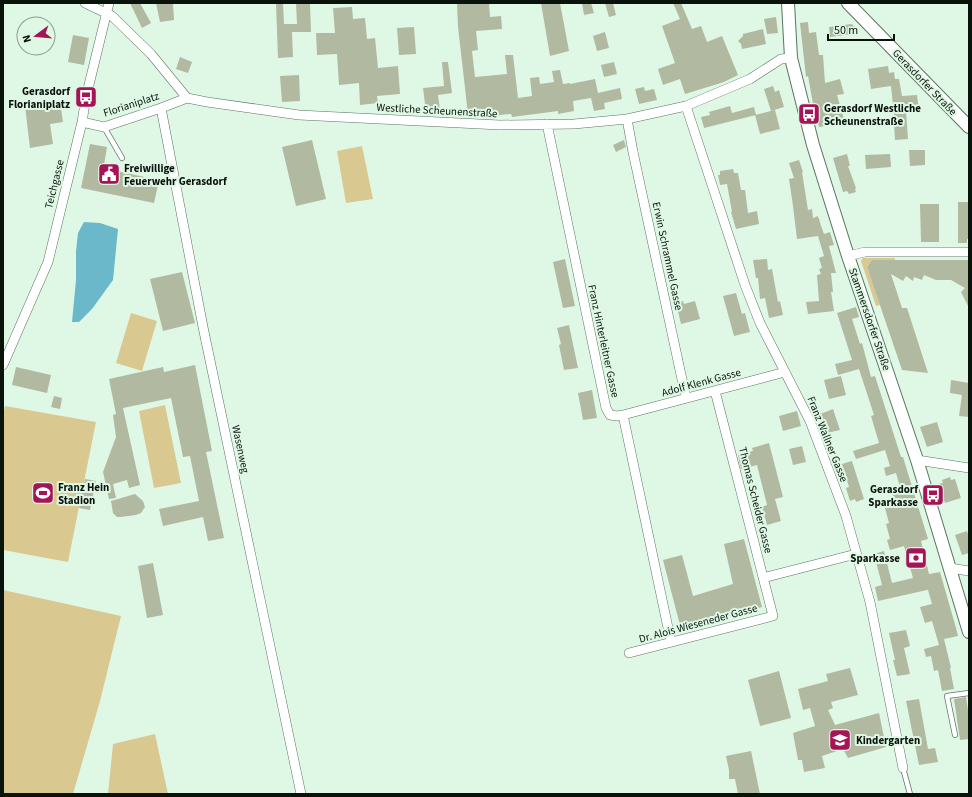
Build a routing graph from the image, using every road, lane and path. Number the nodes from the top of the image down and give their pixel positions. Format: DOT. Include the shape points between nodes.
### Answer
graph roads {
  1 [pos="85,3"];
  2 [pos="109,3"];
  3 [pos="788,3"];
  4 [pos="848,3"];
  5 [pos="107,13"];
  6 [pos="791,58"];
  7 [pos="187,98"];
  8 [pos="686,106"];
  9 [pos="161,108"];
  10 [pos="627,118"];
  11 [pos="82,122"];
  12 [pos="547,124"];
  13 [pos="104,127"];
  14 [pos="969,127"];
  15 [pos="122,158"];
  16 [pos="969,252"];
  17 [pos="848,256"];
  18 [pos="3,365"];
  19 [pos="785,372"];
  20 [pos="715,390"];
  21 [pos="686,398"];
  22 [pos="623,415"];
  23 [pos="917,460"];
  24 [pos="969,468"];
  25 [pos="856,554"];
  26 [pos="950,568"];
  27 [pos="969,571"];
  28 [pos="763,578"];
  29 [pos="773,616"];
  30 [pos="969,632"];
  31 [pos="671,642"];
  32 [pos="629,653"];
  33 [pos="969,693"];
  34 [pos="955,735"];
  35 [pos="904,768"];
  36 [pos="301,794"];
  37 [pos="910,794"];
  1 -- 5 [label="street"];
  2 -- 5 [label="street, Teichgasse"];
  3 -- 6 [label="main road, Stammersdorfer Straße"];
  4 -- 14 [label="main road, Gerasdorfer Straße"];
  5 -- 7 [label="street" via="151,54"];
  5 -- 11 [label="street, Teichgasse"];
  6 -- 8 [label="street, Westliche Scheunenstraße" via="781,59 750,79"];
  6 -- 17 [label="main road, Stammersdorfer Straße" via="813,145"];
  7 -- 9 [label="street, Florianiplatz"];
  7 -- 12 [label="street, Westliche Scheunenstraße" via="299,115 500,125"];
  8 -- 10 [label="street, Westliche Scheunenstraße"];
  8 -- 19 [label="street, Franz Wallner Gasse" via="745,285 760,323"];
  9 -- 13 [label="street, Florianiplatz"];
  9 -- 36 [label="street, Wasenweg" via="203,327"];
  10 -- 12 [label="street, Westliche Scheunenstraße" via="574,124"];
  10 -- 21 [label="street, Erwin Schrammel Gasse"];
  11 -- 13 [label="street, Florianiplatz"];
  11 -- 18 [label="street, Teichgasse" via="48,262"];
  12 -- 22 [label="street, Franz Hinterleitner Gasse" via="606,408 610,415"];
  13 -- 15 [label="lane"];
  16 -- 17 [label="street" via="865,252"];
  17 -- 23 [label="main road, Stammersdorfer Straße"];
  19 -- 20 [label="street, Adolf Klenk Gasse"];
  19 -- 25 [label="street, Franz Wallner Gasse" via="810,421 846,516"];
  20 -- 21 [label="street, Adolf Klenk Gasse"];
  20 -- 28 [label="street, Thomas Scheider Gasse"];
  21 -- 22 [label="street, Adolf Klenk Gasse"];
  22 -- 31 [label="street"];
  23 -- 24 [label="street"];
  23 -- 26 [label="main road, Stammersdorfer Straße"];
  25 -- 28 [label="street"];
  25 -- 35 [label="street, Franz Wallner Gasse" via="870,602"];
  26 -- 27 [label="street"];
  26 -- 30 [label="main road, Stammersdorfer Straße"];
  28 -- 29 [label="street, Thomas Scheider Gasse"];
  29 -- 31 [label="street, Dr. Alois Wieseneder Gasse"];
  31 -- 32 [label="street, Dr. Alois Wieseneder Gasse"];
  33 -- 34 [label="lane" via="948,696"];
  35 -- 37 [label="lane, Franz Wallner Gasse"];
}
